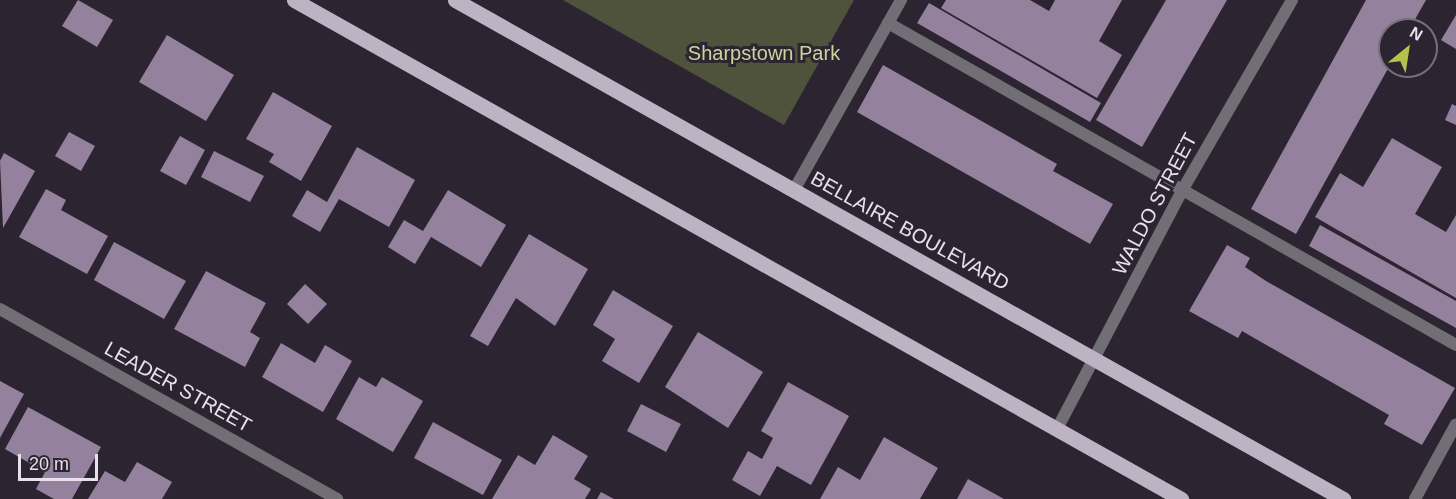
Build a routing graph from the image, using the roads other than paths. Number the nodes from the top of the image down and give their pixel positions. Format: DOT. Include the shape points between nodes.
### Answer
graph roads {
  1 [pos="294,0"];
  2 [pos="455,0"];
  3 [pos="901,0"];
  4 [pos="1292,0"];
  5 [pos="888,23"];
  6 [pos="1183,189"];
  7 [pos="794,190"];
  8 [pos="0,309"];
  9 [pos="1456,345"];
  10 [pos="1094,359"];
  11 [pos="1456,424"];
  12 [pos="1057,429"];
  13 [pos="337,499"];
  14 [pos="1181,499"];
  15 [pos="1343,499"];
  16 [pos="1415,499"];
  1 -- 12 [label="main road"];
  2 -- 7 [label="main road, BELLAIRE BOULEVARD"];
  3 -- 5 [label="street"];
  4 -- 6 [label="street, WALDO STREET"];
  5 -- 6 [label="street"];
  5 -- 7 [label="street"];
  6 -- 9 [label="street"];
  6 -- 10 [label="street, WALDO STREET"];
  7 -- 10 [label="main road, BELLAIRE BOULEVARD"];
  8 -- 13 [label="street, LEADER STREET"];
  10 -- 12 [label="street, WALDO STREET"];
  10 -- 15 [label="main road, BELLAIRE BOULEVARD"];
  11 -- 16 [label="street"];
  12 -- 14 [label="main road"];
}
